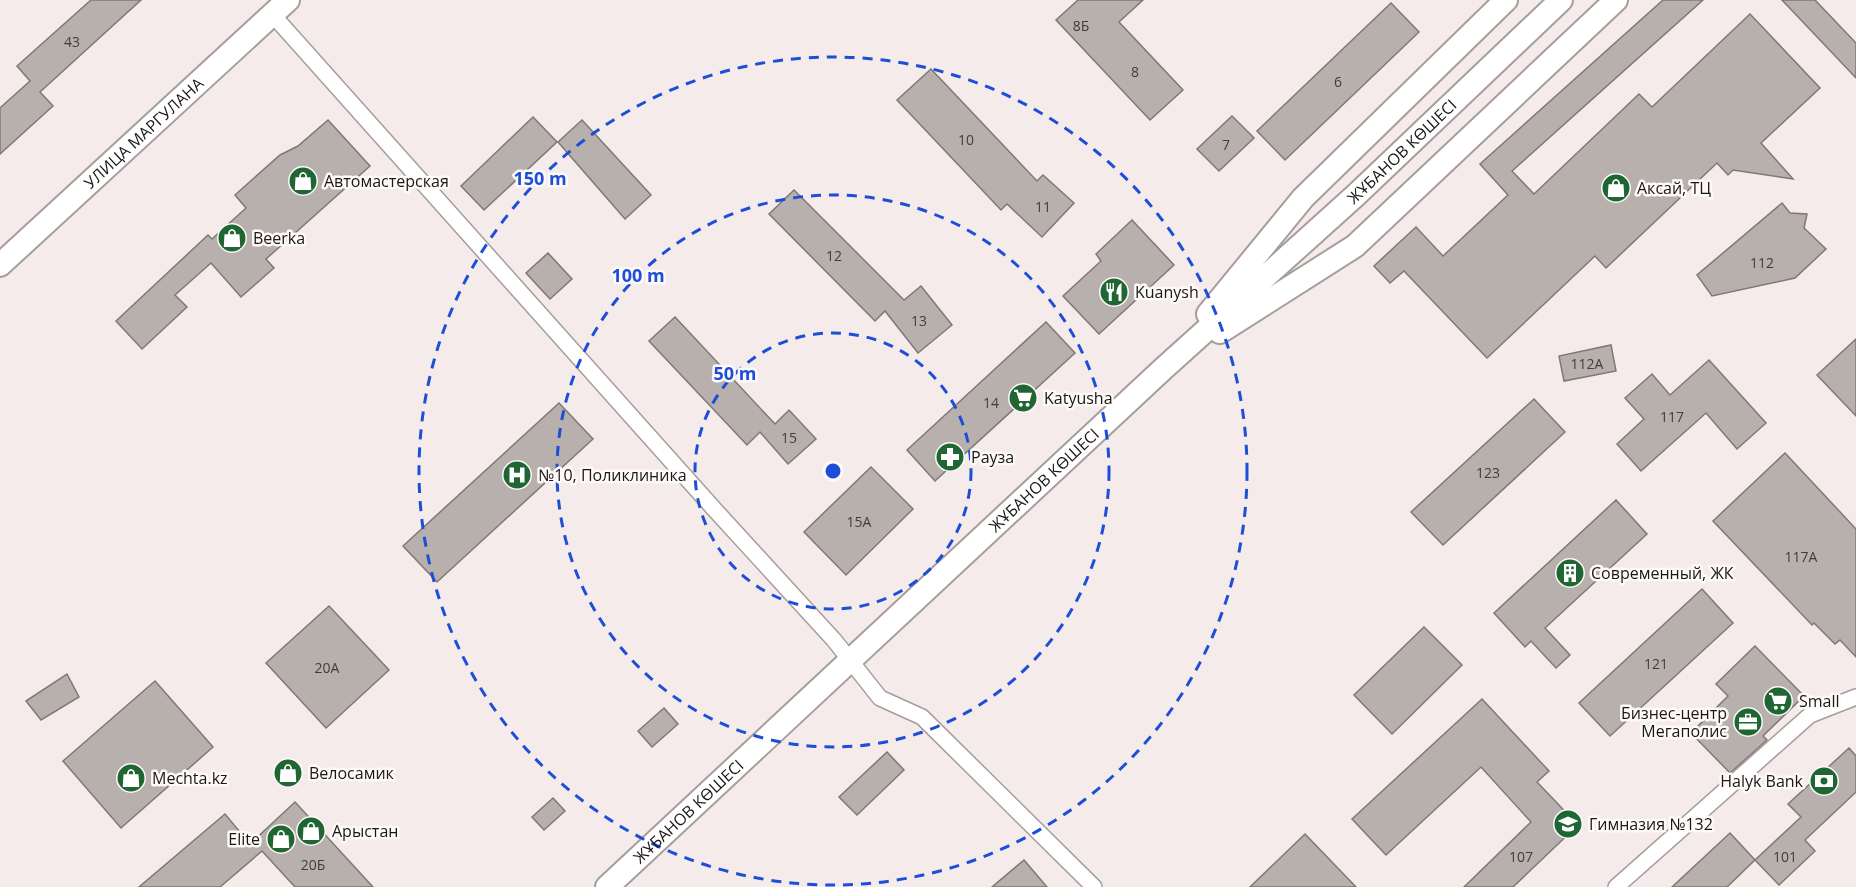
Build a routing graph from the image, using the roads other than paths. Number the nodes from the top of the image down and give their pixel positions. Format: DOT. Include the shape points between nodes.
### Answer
graph roads {
  1 [pos="1506,0"];
  2 [pos="1561,0"];
  3 [pos="1616,0"];
  4 [pos="280,7"];
  5 [pos="0,264"];
  6 [pos="1164,369"];
  7 [pos="850,661"];
  8 [pos="1856,697"];
  9 [pos="608,887"];
  10 [pos="1094,887"];
  11 [pos="1616,887"];
  1 -- 6 [label="main road" via="1303,198"];
  2 -- 6 [label="main road, ЖҰБАНОВ КӨШЕСІ" via="1356,195"];
  3 -- 6 [label="main road" via="1355,246"];
  4 -- 5 [label="main road, УЛИЦА МАРГУЛАНА"];
  4 -- 7 [label="street"];
  6 -- 7 [label="main road, ЖҰБАНОВ КӨШЕСІ"];
  7 -- 9 [label="main road, ЖҰБАНОВ КӨШЕСІ"];
  7 -- 10 [label="street" via="880,698 922,717"];
  8 -- 11 [label="street" via="1810,715"];
}
